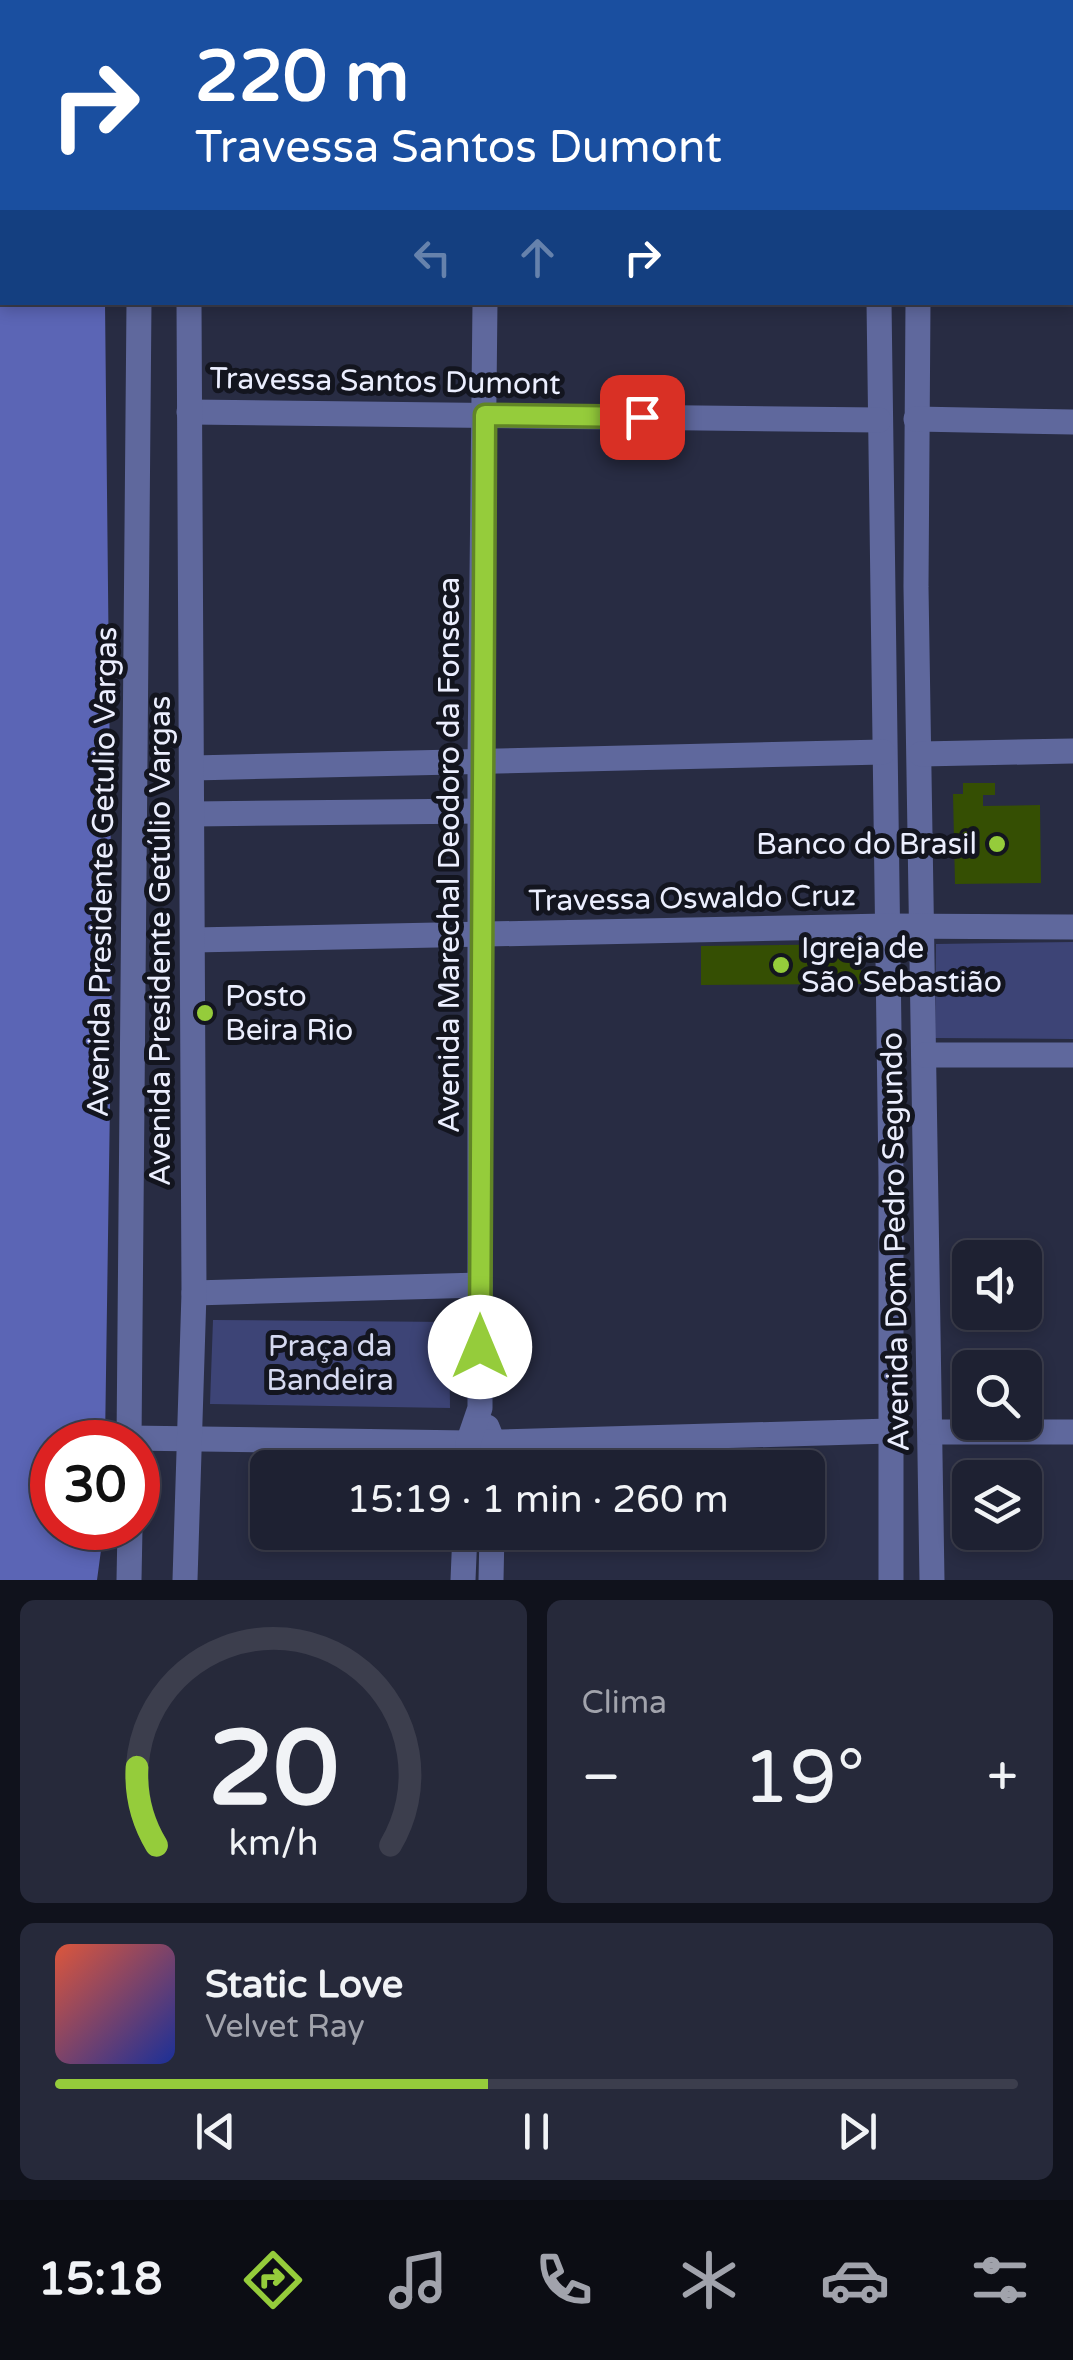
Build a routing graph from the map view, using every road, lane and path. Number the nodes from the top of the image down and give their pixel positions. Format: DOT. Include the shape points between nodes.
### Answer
graph roads {
  1 [pos="139,305"];
  2 [pos="189,305"];
  3 [pos="485,305"];
  4 [pos="879,305"];
  5 [pos="918,305"];
  6 [pos="189,412"];
  7 [pos="485,415"];
  8 [pos="879,420"];
  9 [pos="916,420"];
  10 [pos="1073,422"];
  11 [pos="883,586"];
  12 [pos="916,587"];
  13 [pos="1073,751"];
  14 [pos="883,752"];
  15 [pos="920,754"];
  16 [pos="480,762"];
  17 [pos="193,768"];
  18 [pos="480,811"];
  19 [pos="193,814"];
  20 [pos="887,926"];
  21 [pos="922,926"];
  22 [pos="1073,926"];
  23 [pos="480,935"];
  24 [pos="193,940"];
  25 [pos="924,1055"];
  26 [pos="1073,1055"];
  27 [pos="890,1178"];
  28 [pos="927,1179"];
  29 [pos="480,1286"];
  30 [pos="194,1293"];
  31 [pos="129,1420"];
  32 [pos="890,1431"];
  33 [pos="931,1432"];
  34 [pos="1073,1432"];
  35 [pos="160,1439"];
  36 [pos="190,1439"];
  37 [pos="389,1450"];
  38 [pos="480,1450"];
  39 [pos="565,1450"];
  40 [pos="891,1538"];
  41 [pos="932,1538"];
  42 [pos="130,1550"];
  43 [pos="464,1550"];
  44 [pos="492,1550"];
  45 [pos="129,1580"];
  46 [pos="185,1580"];
  47 [pos="463,1580"];
  48 [pos="491,1580"];
  49 [pos="891,1580"];
  50 [pos="932,1580"];
  1 -- 31 [label="street, Avenida Presidente Getulio Vargas"];
  2 -- 6 [label="street, Avenida Presidente Getúlio Vargas"];
  3 -- 7 [label="street, Avenida Marechal Deodoro da Fonseca"];
  4 -- 8 [label="street, Avenida Dom Pedro Segundo"];
  5 -- 9 [label="street, Avenida Dom Pedro Segundo"];
  6 -- 7 [label="street, Travessa Santos Dumont"];
  6 -- 17 [label="street, Avenida Presidente Getúlio Vargas"];
  7 -- 8 [label="street, Travessa Santos Dumont"];
  7 -- 16 [label="street, Avenida Marechal Deodoro da Fonseca"];
  8 -- 11 [label="street, Avenida Dom Pedro Segundo"];
  9 -- 10 [label="street"];
  9 -- 12 [label="street, Avenida Dom Pedro Segundo"];
  11 -- 12 [label="street"];
  11 -- 14 [label="street, Avenida Dom Pedro Segundo"];
  12 -- 15 [label="street, Avenida Dom Pedro Segundo"];
  13 -- 15 [label="street"];
  14 -- 16 [label="street"];
  14 -- 20 [label="street, Avenida Dom Pedro Segundo"];
  15 -- 21 [label="street, Avenida Dom Pedro Segundo"];
  16 -- 17 [label="street"];
  16 -- 18 [label="street, Avenida Marechal Deodoro da Fonseca"];
  17 -- 19 [label="street, Avenida Presidente Getúlio Vargas"];
  18 -- 19 [label="street"];
  18 -- 23 [label="street, Avenida Marechal Deodoro da Fonseca"];
  19 -- 24 [label="street, Avenida Presidente Getúlio Vargas"];
  20 -- 21 [label="street, Travessa Oswaldo Cruz"];
  20 -- 23 [label="street, Travessa Oswaldo Cruz"];
  20 -- 27 [label="street, Avenida Dom Pedro Segundo"];
  21 -- 22 [label="street, Travessa Oswaldo Cruz"];
  21 -- 25 [label="street, Avenida Dom Pedro Segundo"];
  23 -- 24 [label="street, Travessa Oswaldo Cruz"];
  23 -- 29 [label="street, Avenida Marechal Deodoro da Fonseca"];
  24 -- 30 [label="street, Avenida Presidente Getúlio Vargas"];
  25 -- 26 [label="street"];
  25 -- 28 [label="street, Avenida Dom Pedro Segundo"];
  27 -- 28 [label="street"];
  27 -- 32 [label="street, Avenida Dom Pedro Segundo"];
  28 -- 33 [label="street, Avenida Dom Pedro Segundo"];
  29 -- 30 [label="street"];
  29 -- 38 [label="street, Avenida Marechal Deodoro da Fonseca"];
  30 -- 36 [label="street, Avenida Presidente Getúlio Vargas"];
  32 -- 39 [label="street"];
  32 -- 40 [label="street, Avenida Dom Pedro Segundo"];
  33 -- 34 [label="street"];
  33 -- 41 [label="street, Avenida Dom Pedro Segundo"];
  35 -- 36 [label="street"];
  36 -- 37 [label="street"];
  36 -- 46 [label="street, Avenida Presidente Getúlio Vargas"];
  40 -- 41 [label="street"];
  40 -- 49 [label="street, Avenida Dom Pedro Segundo"];
  41 -- 50 [label="street, Avenida Dom Pedro Segundo"];
  42 -- 45 [label="street"];
  43 -- 47 [label="street"];
  44 -- 48 [label="street"];
}
